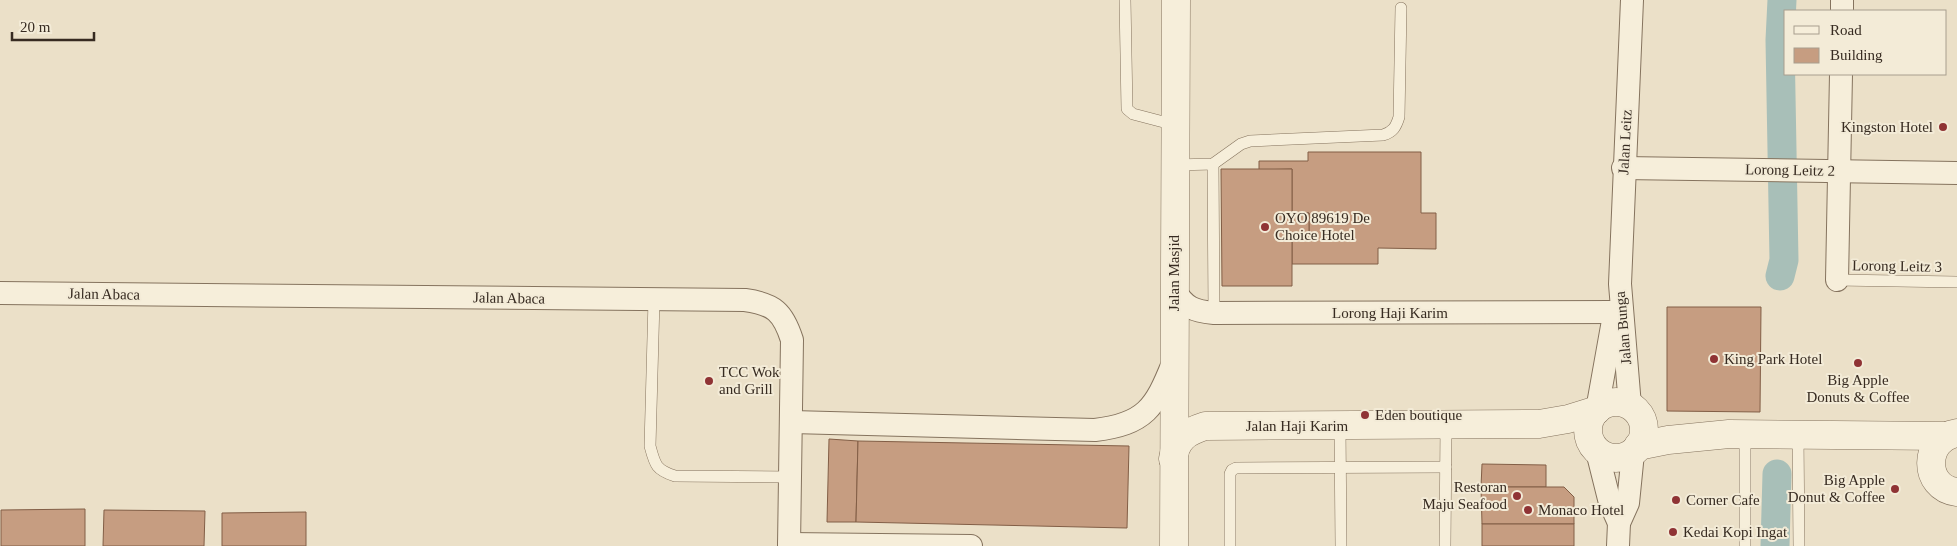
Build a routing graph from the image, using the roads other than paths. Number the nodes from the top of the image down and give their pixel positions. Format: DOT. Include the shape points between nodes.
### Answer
graph roads {
  1 [pos="1126,0"];
  2 [pos="1176,0"];
  3 [pos="1632,0"];
  4 [pos="1401,8"];
  5 [pos="1841,75"];
  6 [pos="1175,125"];
  7 [pos="1213,164"];
  8 [pos="1175,165"];
  9 [pos="1623,168"];
  10 [pos="1839,171"];
  11 [pos="1957,173"];
  12 [pos="1837,280"];
  13 [pos="1957,282"];
  14 [pos="1620,284"];
  15 [pos="1174,290"];
  16 [pos="0,293"];
  17 [pos="654,300"];
  18 [pos="1615,312"];
  19 [pos="1214,313"];
  20 [pos="1173,361"];
  21 [pos="1597,410"];
  22 [pos="1634,410"];
  23 [pos="792,422"];
  24 [pos="1446,425"];
  25 [pos="1498,425"];
  26 [pos="1340,426"];
  27 [pos="1737,434"];
  28 [pos="1952,434"];
  29 [pos="1798,435"];
  30 [pos="1869,436"];
  31 [pos="1594,446"];
  32 [pos="1636,450"];
  33 [pos="1174,459"];
  34 [pos="1446,467"];
  35 [pos="1340,468"];
  36 [pos="791,477"];
  37 [pos="1946,486"];
  38 [pos="1619,523"];
  39 [pos="789,545"];
  40 [pos="970,546"];
  41 [pos="1174,546"];
  42 [pos="1230,546"];
  43 [pos="1340,546"];
  44 [pos="1445,546"];
  45 [pos="1618,546"];
  46 [pos="1745,546"];
  47 [pos="1799,546"];
  1 -- 6 [label="lane" via="1126,109 1133,114"];
  2 -- 6 [label="street, Jalan Masjid"];
  3 -- 9 [label="street, Jalan Leitz"];
  4 -- 7 [label="lane" via="1399,117 1394,130 1383,135 1250,141"];
  5 -- 10 [label="street"];
  6 -- 8 [label="street, Jalan Masjid"];
  7 -- 8 [label="lane"];
  7 -- 19 [label="lane"];
  8 -- 15 [label="street, Jalan Masjid"];
  9 -- 10 [label="street, Lorong Leitz 2"];
  9 -- 14 [label="street, Jalan Leitz"];
  10 -- 11 [label="street, Lorong Leitz 2"];
  10 -- 12 [label="street"];
  12 -- 13 [label="lane, Lorong Leitz 3"];
  14 -- 18 [label="street, Jalan Bunga"];
  14 -- 22 [label="street, Jalan Bunga"];
  15 -- 19 [label="street, Lorong Haji Karim" via="1189,308"];
  15 -- 20 [label="street, Jalan Masjid"];
  16 -- 17 [label="street, Jalan Abaca"];
  17 -- 23 [label="street, Jalan Abaca" via="745,300 777,310 792,340"];
  17 -- 36 [label="lane" via="650,446 661,472 675,476"];
  18 -- 19 [label="street, Lorong Haji Karim"];
  18 -- 21 [label="street, Jalan Bunga"];
  20 -- 23 [label="street" via="1150,408 1127,424 1110,428"];
  20 -- 33 [label="street, Jalan Masjid"];
  21 -- 22 [label="street" via="1615,402"];
  21 -- 25 [label="street" via="1539,424"];
  21 -- 31 [label="street" via="1588,425"];
  22 -- 27 [label="street" via="1669,422"];
  22 -- 32 [label="street" via="1643,421 1644,430"];
  23 -- 36 [label="street, Jalan Abaca"];
  24 -- 25 [label="street, Jalan Haji Karim"];
  24 -- 26 [label="street, Jalan Haji Karim"];
  24 -- 34 [label="lane"];
  25 -- 31 [label="street" via="1567,436"];
  26 -- 33 [label="street, Jalan Haji Karim" via="1205,426 1184,435 1175,449"];
  26 -- 35 [label="lane"];
  27 -- 29 [label="street"];
  27 -- 32 [label="street" via="1668,440"];
  27 -- 46 [label="lane"];
  28 -- 30 [label="street"];
  28 -- 37 [label="street" via="1938,442 1931,455 1931,470"];
  29 -- 30 [label="street"];
  29 -- 47 [label="lane"];
  30 -- 37 [label="street" via="1916,458"];
  31 -- 32 [label="street" via="1605,456 1614,458"];
  31 -- 38 [label="street" via="1610,504"];
  32 -- 38 [label="street" via="1628,503"];
  33 -- 41 [label="street, Jalan Masjid"];
  34 -- 35 [label="lane"];
  34 -- 44 [label="lane"];
  35 -- 42 [label="lane" via="1232,470"];
  35 -- 43 [label="lane"];
  36 -- 39 [label="street, Jalan Abaca"];
  38 -- 45 [label="street"];
  39 -- 40 [label="street"];
}
